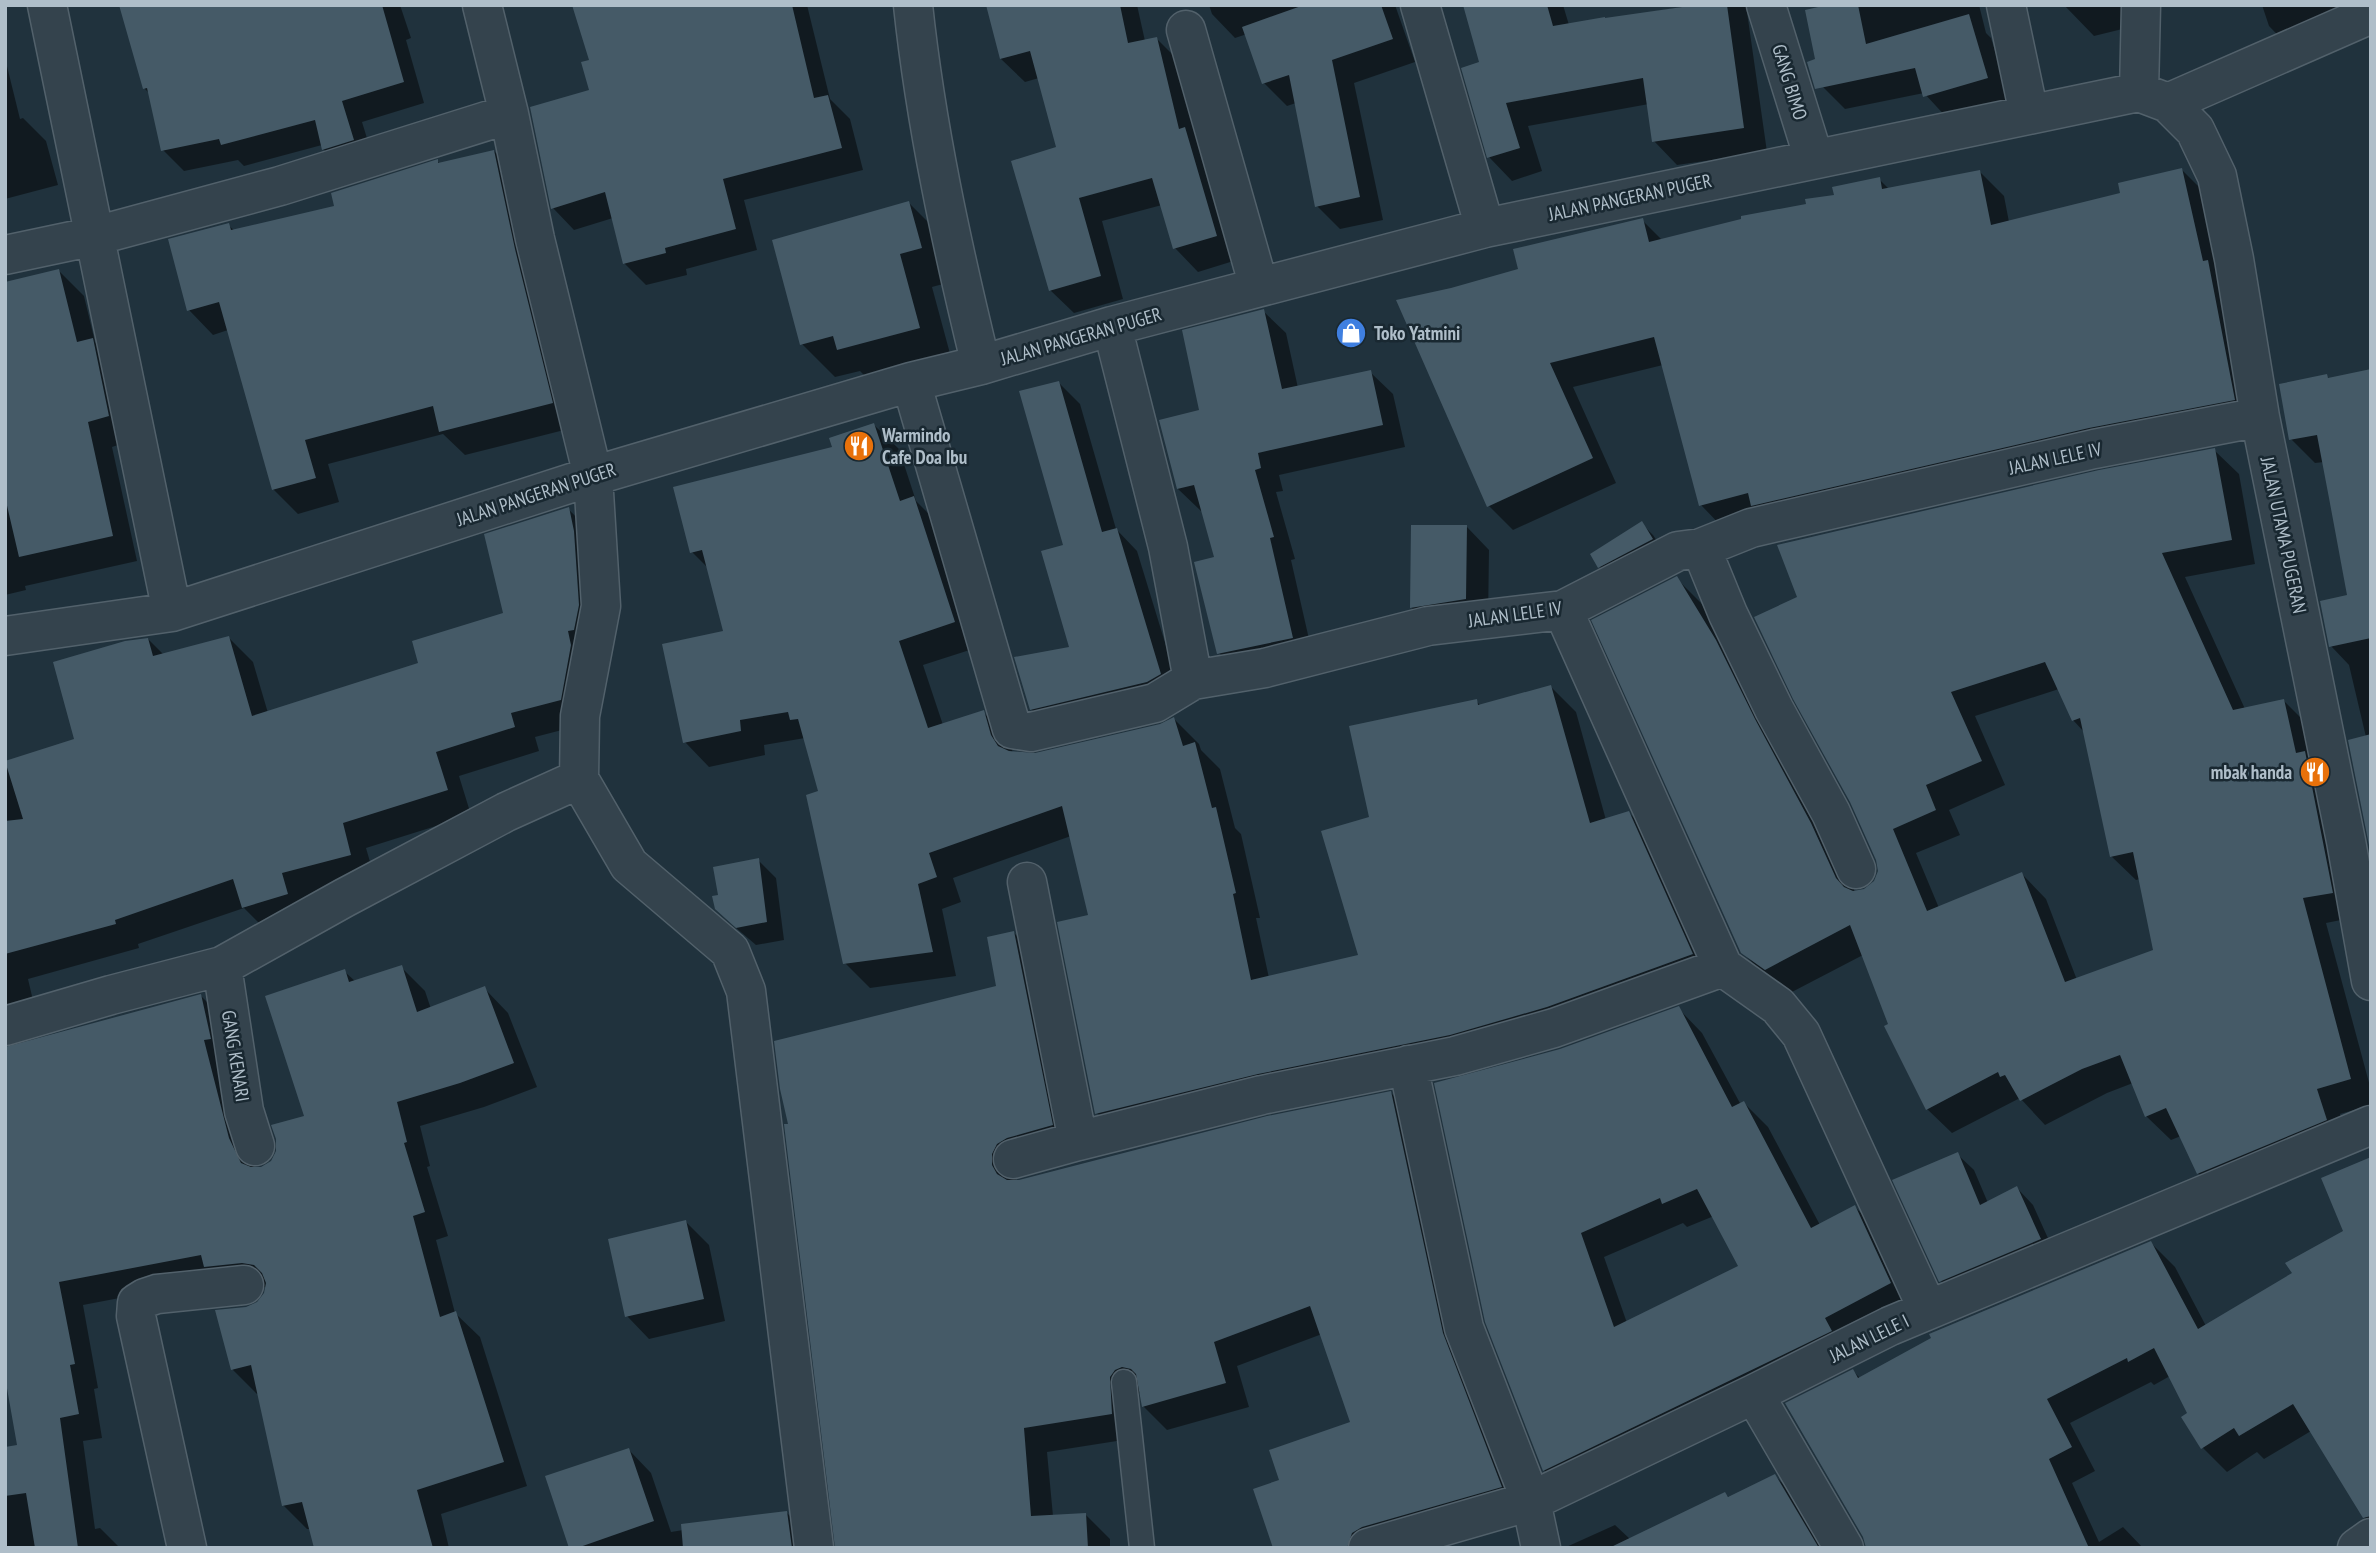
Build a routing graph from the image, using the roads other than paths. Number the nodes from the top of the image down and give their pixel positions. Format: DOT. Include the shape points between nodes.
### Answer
graph roads {
  1 [pos="47,5"];
  2 [pos="482,5"];
  3 [pos="914,5"];
  4 [pos="1420,5"];
  5 [pos="1766,5"];
  6 [pos="2006,5"];
  7 [pos="2141,5"];
  8 [pos="2371,14"];
  9 [pos="1186,30"];
  10 [pos="2154,98"];
  11 [pos="509,114"];
  12 [pos="2029,114"];
  13 [pos="1814,159"];
  14 [pos="1485,228"];
  15 [pos="95,236"];
  16 [pos="5,255"];
  17 [pos="1259,287"];
  18 [pos="1112,326"];
  19 [pos="981,365"];
  20 [pos="911,382"];
  21 [pos="2260,418"];
  22 [pos="593,476"];
  23 [pos="1701,548"];
  24 [pos="1563,610"];
  25 [pos="172,612"];
  26 [pos="5,636"];
  27 [pos="1193,680"];
  28 [pos="579,779"];
  29 [pos="1856,869"];
  30 [pos="1027,882"];
  31 [pos="222,966"];
  32 [pos="1723,967"];
  33 [pos="2371,981"];
  34 [pos="5,1027"];
  35 [pos="1408,1065"];
  36 [pos="2371,1125"];
  37 [pos="1078,1140"];
  38 [pos="255,1146"];
  39 [pos="1013,1159"];
  40 [pos="244,1285"];
  41 [pos="1928,1310"];
  42 [pos="1124,1382"];
  43 [pos="1754,1394"];
  44 [pos="1531,1501"];
  45 [pos="2371,1538"];
  46 [pos="187,1548"];
  47 [pos="814,1548"];
  48 [pos="1142,1548"];
  49 [pos="1368,1548"];
  50 [pos="1541,1548"];
  51 [pos="1844,1548"];
  52 [pos="2357,1548"];
  1 -- 15 [label="street"];
  2 -- 11 [label="street"];
  3 -- 19 [label="street" via="920,74"];
  4 -- 14 [label="street"];
  5 -- 13 [label="street, GANG BIMO"];
  6 -- 12 [label="street"];
  7 -- 10 [label="street"];
  8 -- 10 [label="street, JALAN PANGERAN PUGER"];
  9 -- 17 [label="street"];
  10 -- 12 [label="street, JALAN PANGERAN PUGER"];
  10 -- 21 [label="street, JALAN UTAMA PUGERAN" via="2195,130 2217,176"];
  11 -- 15 [label="street" via="279,187"];
  11 -- 22 [label="street" via="534,239"];
  12 -- 13 [label="street, JALAN PANGERAN PUGER"];
  13 -- 14 [label="street, JALAN PANGERAN PUGER"];
  14 -- 17 [label="street, JALAN PANGERAN PUGER"];
  15 -- 16 [label="street"];
  15 -- 25 [label="street"];
  17 -- 18 [label="street, JALAN PANGERAN PUGER"];
  18 -- 19 [label="street, JALAN PANGERAN PUGER"];
  18 -- 27 [label="street" via="1168,547"];
  19 -- 20 [label="street, JALAN PANGERAN PUGER"];
  20 -- 22 [label="street, JALAN PANGERAN PUGER"];
  20 -- 27 [label="street" via="1012,729 1031,732 1155,703"];
  21 -- 23 [label="street, JALAN LELE IV" via="2094,449 1819,511 1751,528"];
  21 -- 33 [label="street, JALAN UTAMA PUGERAN"];
  22 -- 25 [label="street, JALAN PANGERAN PUGER"];
  22 -- 28 [label="street" via="601,606 580,716"];
  23 -- 24 [label="street, JALAN LELE IV" via="1678,551"];
  23 -- 29 [label="street" via="1728,614"];
  24 -- 27 [label="street, JALAN LELE IV" via="1428,626 1265,668"];
  24 -- 32 [label="street"];
  25 -- 26 [label="street, JALAN PANGERAN PUGER"];
  28 -- 31 [label="street" via="506,812"];
  28 -- 47 [label="street" via="629,865 730,951 746,991"];
  30 -- 37 [label="street"];
  31 -- 34 [label="street"];
  31 -- 38 [label="street, GANG KENARI" via="244,1111"];
  32 -- 35 [label="street" via="1554,1028"];
  32 -- 41 [label="street" via="1778,1006 1801,1034"];
  35 -- 37 [label="street"];
  35 -- 44 [label="street" via="1464,1328"];
  36 -- 41 [label="street, JALAN LELE I"];
  37 -- 39 [label="street"];
  40 -- 46 [label="street" via="157,1294 137,1303 136,1316"];
  41 -- 43 [label="street, JALAN LELE I"];
  42 -- 48 [label="lane"];
  43 -- 44 [label="street, JALAN LELE I"];
  43 -- 51 [label="street"];
  44 -- 49 [label="street, JALAN LELE I"];
  44 -- 50 [label="street"];
  45 -- 52 [label="street"];
}
